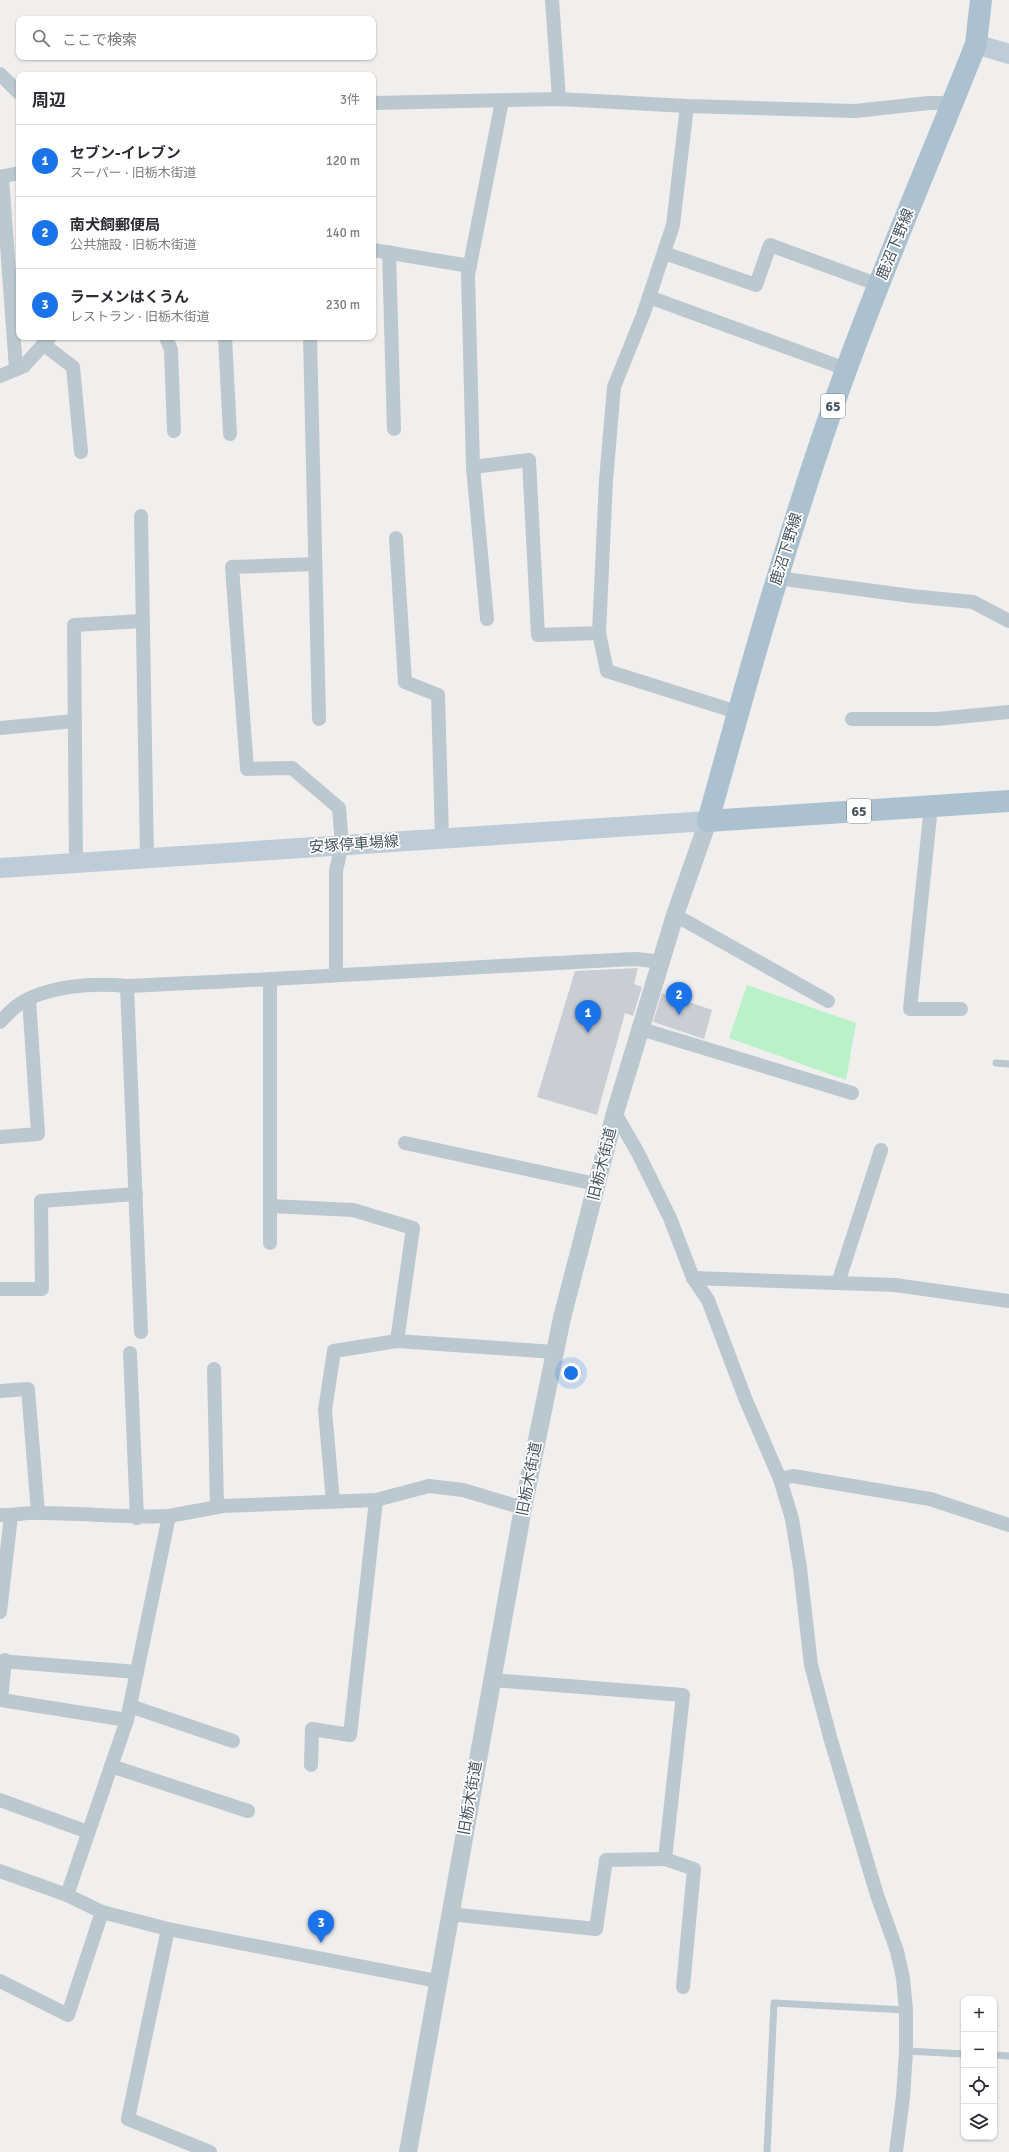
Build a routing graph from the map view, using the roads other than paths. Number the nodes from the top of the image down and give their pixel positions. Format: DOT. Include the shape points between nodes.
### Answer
graph roads {
  1 [pos="552,0"];
  2 [pos="981,0"];
  3 [pos="976,44"];
  4 [pos="1008,56"];
  5 [pos="0,74"];
  6 [pos="16,90"];
  7 [pos="559,99"];
  8 [pos="502,101"];
  9 [pos="376,103"];
  10 [pos="952,104"];
  11 [pos="687,106"];
  12 [pos="16,174"];
  13 [pos="1,177"];
  14 [pos="376,250"];
  15 [pos="389,252"];
  16 [pos="664,253"];
  17 [pos="470,266"];
  18 [pos="879,285"];
  19 [pos="649,297"];
  20 [pos="167,340"];
  21 [pos="225,340"];
  22 [pos="310,340"];
  23 [pos="47,341"];
  24 [pos="846,368"];
  25 [pos="16,369"];
  26 [pos="0,376"];
  27 [pos="394,429"];
  28 [pos="174,431"];
  29 [pos="230,434"];
  30 [pos="81,452"];
  31 [pos="473,467"];
  32 [pos="141,516"];
  33 [pos="396,538"];
  34 [pos="315,564"];
  35 [pos="777,578"];
  36 [pos="488,619"];
  37 [pos="142,621"];
  38 [pos="1009,621"];
  39 [pos="599,633"];
  40 [pos="737,712"];
  41 [pos="1009,712"];
  42 [pos="319,718"];
  43 [pos="852,719"];
  44 [pos="75,721"];
  45 [pos="0,728"];
  46 [pos="1009,801"];
  47 [pos="931,806"];
  48 [pos="708,821"];
  49 [pos="442,838"];
  50 [pos="342,845"];
  51 [pos="147,858"];
  52 [pos="76,862"];
  53 [pos="0,868"];
  54 [pos="675,915"];
  55 [pos="662,962"];
  56 [pos="336,975"];
  57 [pos="270,980"];
  58 [pos="127,986"];
  59 [pos="29,999"];
  60 [pos="828,1000"];
  61 [pos="961,1009"];
  62 [pos="0,1022"];
  63 [pos="641,1029"];
  64 [pos="996,1063"];
  65 [pos="1009,1064"];
  66 [pos="852,1093"];
  67 [pos="615,1113"];
  68 [pos="0,1137"];
  69 [pos="405,1143"];
  70 [pos="881,1150"];
  71 [pos="596,1184"];
  72 [pos="136,1194"];
  73 [pos="270,1206"];
  74 [pos="270,1243"];
  75 [pos="693,1278"];
  76 [pos="838,1284"];
  77 [pos="0,1290"];
  78 [pos="1009,1301"];
  79 [pos="141,1332"];
  80 [pos="397,1341"];
  81 [pos="555,1352"];
  82 [pos="130,1353"];
  83 [pos="214,1369"];
  84 [pos="0,1391"];
  85 [pos="780,1479"];
  86 [pos="376,1500"];
  87 [pos="333,1502"];
  88 [pos="217,1507"];
  89 [pos="523,1508"];
  90 [pos="38,1513"];
  91 [pos="6,1515"];
  92 [pos="169,1516"];
  93 [pos="137,1518"];
  94 [pos="1009,1525"];
  95 [pos="0,1612"];
  96 [pos="2,1661"];
  97 [pos="137,1672"];
  98 [pos="492,1680"];
  99 [pos="130,1706"];
  100 [pos="127,1720"];
  101 [pos="233,1741"];
  102 [pos="311,1765"];
  103 [pos="111,1766"];
  104 [pos="0,1800"];
  105 [pos="248,1812"];
  106 [pos="88,1832"];
  107 [pos="665,1859"];
  108 [pos="0,1871"];
  109 [pos="67,1895"];
  110 [pos="102,1912"];
  111 [pos="449,1914"];
  112 [pos="168,1929"];
  113 [pos="0,1981"];
  114 [pos="437,1981"];
  115 [pos="683,1987"];
  116 [pos="906,2010"];
  117 [pos="906,2052"];
  118 [pos="961,2054"];
  119 [pos="997,2055"];
  120 [pos="1009,2056"];
  121 [pos="210,2152"];
  122 [pos="408,2152"];
  123 [pos="767,2152"];
  124 [pos="896,2152"];
  1 -- 7 [label="street"];
  2 -- 3 [label="main road, 鹿沼下野線 / 65"];
  3 -- 4 [label="main road"];
  3 -- 10 [label="main road, 鹿沼下野線 / 65"];
  5 -- 6 [label="street"];
  7 -- 8 [label="street"];
  7 -- 11 [label="street"];
  8 -- 9 [label="street"];
  8 -- 17 [label="street"];
  10 -- 11 [label="street" via="855,111"];
  10 -- 18 [label="main road, 鹿沼下野線 / 65"];
  11 -- 16 [label="street" via="673,225"];
  12 -- 13 [label="street"];
  13 -- 25 [label="street"];
  14 -- 15 [label="street"];
  15 -- 17 [label="street"];
  15 -- 27 [label="street"];
  16 -- 18 [label="street" via="756,285 770,245"];
  16 -- 19 [label="street"];
  17 -- 31 [label="street" via="468,275"];
  18 -- 24 [label="main road, 鹿沼下野線 / 65"];
  19 -- 24 [label="street"];
  19 -- 39 [label="street" via="614,387 606,480"];
  20 -- 28 [label="street" via="171,350"];
  21 -- 29 [label="street"];
  22 -- 34 [label="street"];
  23 -- 25 [label="street" via="24,366"];
  23 -- 30 [label="street" via="73,367"];
  24 -- 35 [label="main road, 鹿沼下野線 / 65" via="797,510"];
  25 -- 26 [label="street"];
  31 -- 36 [label="street"];
  31 -- 39 [label="street" via="529,460 538,634"];
  32 -- 37 [label="street"];
  33 -- 49 [label="street" via="405,682 438,695"];
  34 -- 42 [label="street"];
  34 -- 50 [label="street" via="232,567 247,769 292,768 339,808"];
  35 -- 38 [label="street" via="973,602"];
  35 -- 40 [label="main road, 鹿沼下野線 / 65"];
  37 -- 44 [label="street" via="74,624"];
  37 -- 51 [label="street"];
  39 -- 40 [label="street" via="607,671"];
  40 -- 48 [label="main road, 鹿沼下野線 / 65"];
  41 -- 43 [label="street" via="937,718"];
  44 -- 45 [label="street"];
  44 -- 52 [label="street"];
  46 -- 47 [label="main road, 65"];
  47 -- 48 [label="main road, 65"];
  47 -- 61 [label="street" via="910,1009"];
  48 -- 49 [label="main road, 安塚停車場線"];
  48 -- 54 [label="street, 旧栃木街道"];
  49 -- 50 [label="main road, 安塚停車場線"];
  50 -- 51 [label="main road, 安塚停車場線"];
  50 -- 56 [label="street" via="336,870"];
  51 -- 52 [label="main road, 安塚停車場線"];
  52 -- 53 [label="main road, 安塚停車場線"];
  54 -- 55 [label="street, 旧栃木街道"];
  54 -- 60 [label="street"];
  55 -- 56 [label="street" via="636,959"];
  55 -- 63 [label="street, 旧栃木街道"];
  56 -- 57 [label="street"];
  57 -- 58 [label="street"];
  57 -- 73 [label="street"];
  58 -- 59 [label="street" via="103,984 71,987 39,994"];
  58 -- 72 [label="street"];
  59 -- 62 [label="street" via="18,1004"];
  59 -- 68 [label="street" via="38,1134"];
  63 -- 66 [label="street"];
  63 -- 67 [label="street, 旧栃木街道"];
  64 -- 65 [label="lane"];
  67 -- 71 [label="street, 旧栃木街道"];
  67 -- 75 [label="street" via="670,1218"];
  69 -- 71 [label="street"];
  70 -- 76 [label="street"];
  71 -- 81 [label="street, 旧栃木街道"];
  72 -- 77 [label="street" via="41,1201 42,1290"];
  72 -- 79 [label="street"];
  73 -- 74 [label="street"];
  73 -- 80 [label="street" via="353,1210 413,1228"];
  75 -- 76 [label="street"];
  75 -- 85 [label="street" via="708,1300 745,1398"];
  76 -- 78 [label="street" via="895,1285"];
  80 -- 81 [label="street"];
  80 -- 87 [label="street" via="334,1351 325,1410"];
  81 -- 89 [label="street, 旧栃木街道"];
  82 -- 93 [label="street"];
  83 -- 88 [label="street"];
  84 -- 90 [label="street" via="28,1389"];
  85 -- 94 [label="street" via="793,1476 930,1499"];
  85 -- 116 [label="street" via="792,1519 811,1665 875,1887 898,1950"];
  86 -- 87 [label="street"];
  86 -- 89 [label="street" via="429,1486 463,1490"];
  86 -- 102 [label="street" via="350,1735 312,1729"];
  87 -- 88 [label="street"];
  88 -- 92 [label="street"];
  89 -- 98 [label="street, 旧栃木街道"];
  90 -- 91 [label="street"];
  90 -- 93 [label="street"];
  91 -- 95 [label="street"];
  92 -- 93 [label="street"];
  92 -- 97 [label="street"];
  96 -- 97 [label="street"];
  96 -- 100 [label="street" via="1,1700"];
  97 -- 99 [label="street"];
  98 -- 107 [label="street" via="683,1695"];
  98 -- 111 [label="street, 旧栃木街道"];
  99 -- 100 [label="street"];
  99 -- 101 [label="street"];
  100 -- 103 [label="street"];
  103 -- 105 [label="street"];
  103 -- 106 [label="street"];
  104 -- 106 [label="street"];
  106 -- 109 [label="street"];
  107 -- 111 [label="street" via="606,1860 596,1929"];
  107 -- 115 [label="street" via="694,1869"];
  108 -- 109 [label="street"];
  109 -- 110 [label="street"];
  110 -- 112 [label="street"];
  110 -- 113 [label="street" via="68,2015"];
  111 -- 114 [label="street, 旧栃木街道"];
  112 -- 114 [label="street"];
  112 -- 121 [label="street" via="128,2119"];
  114 -- 122 [label="street, 旧栃木街道"];
  116 -- 117 [label="street"];
  116 -- 123 [label="lane" via="774,2003"];
  117 -- 118 [label="lane"];
  117 -- 124 [label="street"];
  119 -- 120 [label="lane"];
}
